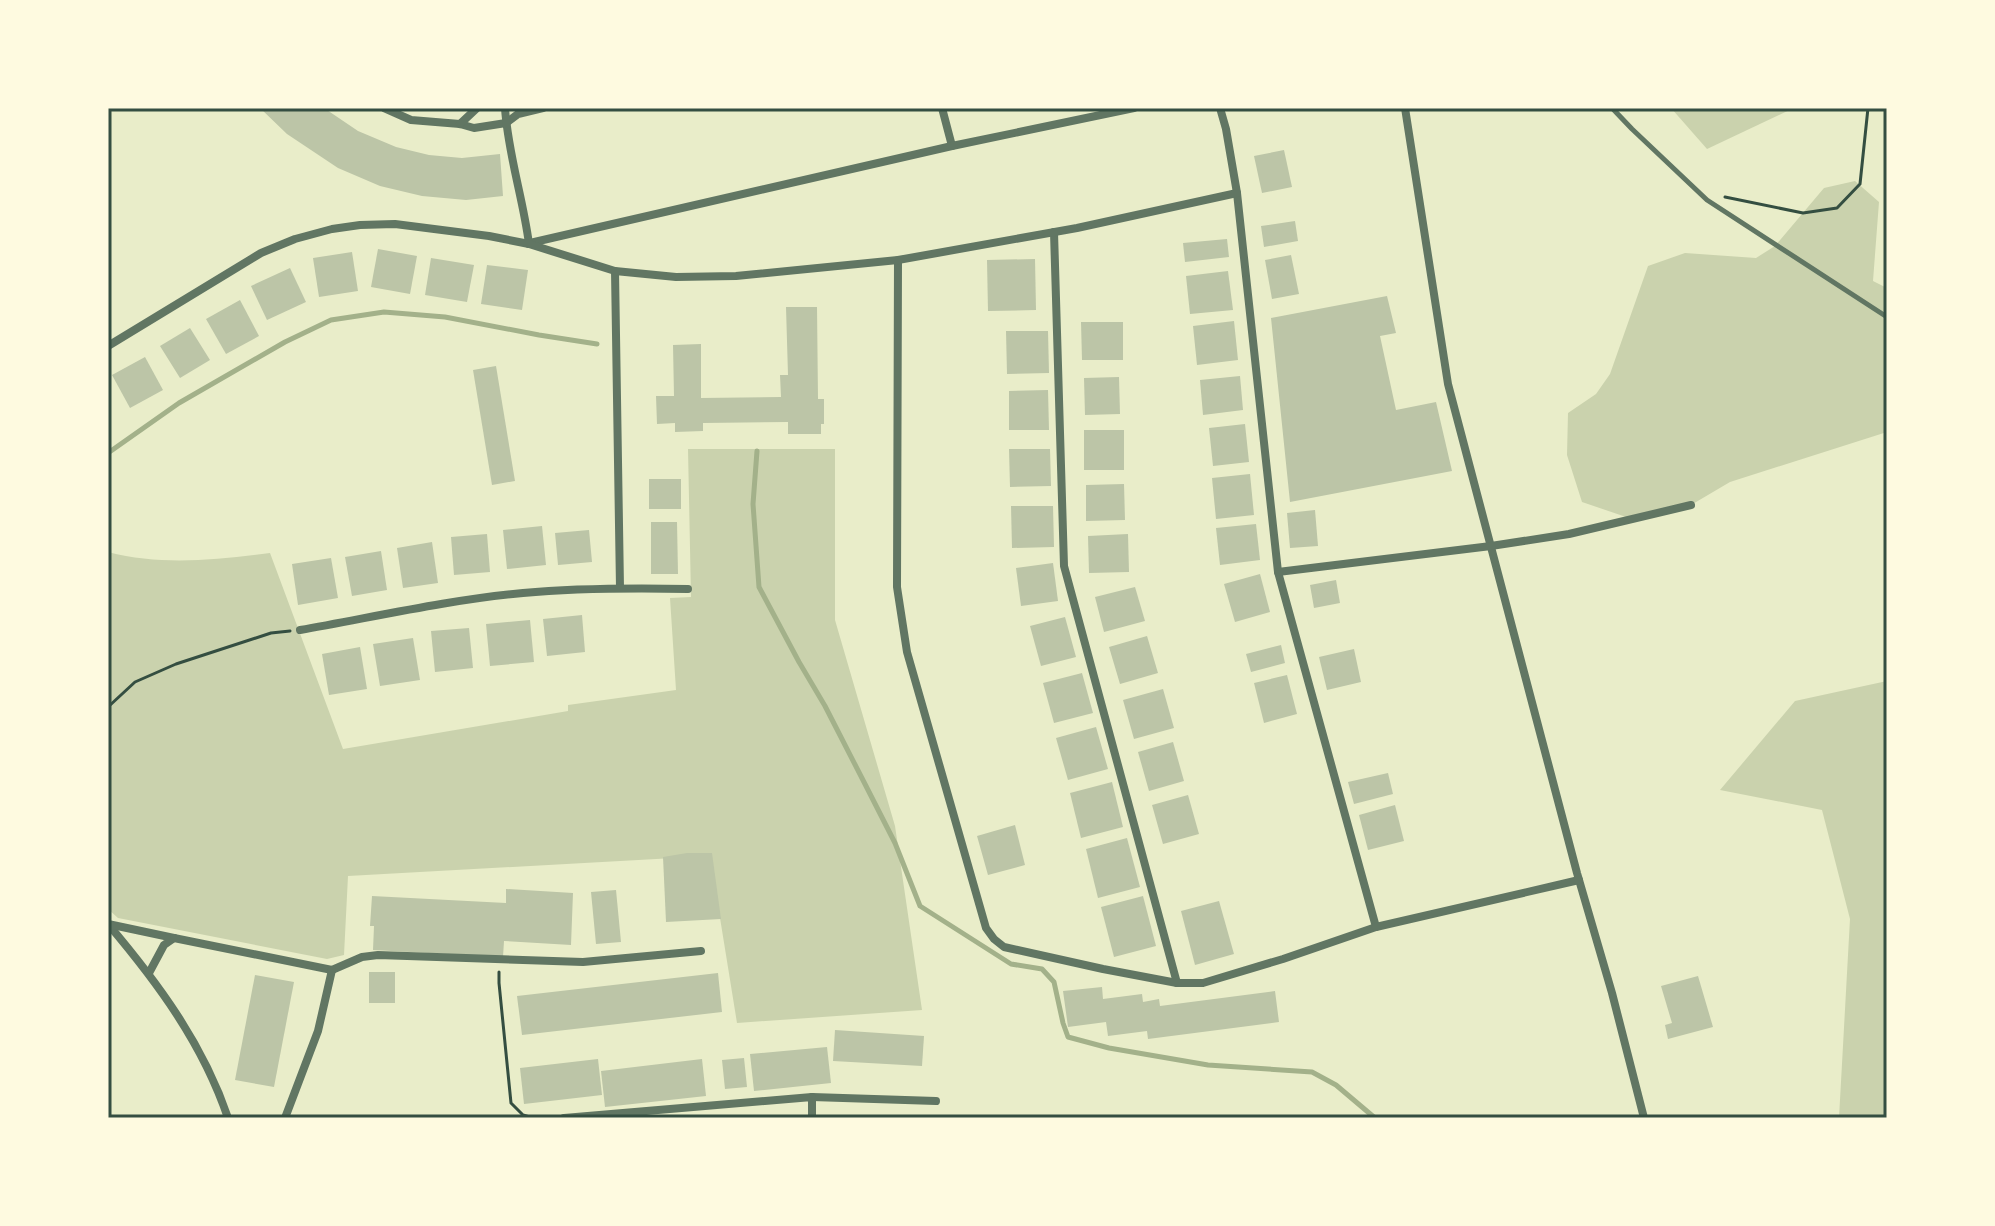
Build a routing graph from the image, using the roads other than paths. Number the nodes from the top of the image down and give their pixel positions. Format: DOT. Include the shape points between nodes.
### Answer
graph roads {
  1 [pos="384,108"];
  2 [pos="477,108"];
  3 [pos="505,108"];
  4 [pos="543,108"];
  5 [pos="942,108"];
  6 [pos="1077,108"];
  7 [pos="1134,108"];
  8 [pos="1233,108"];
  9 [pos="1405,108"];
  10 [pos="1612,108"];
  11 [pos="1221,109"];
  12 [pos="1080,120"];
  13 [pos="506,123"];
  14 [pos="460,124"];
  15 [pos="952,146"];
  16 [pos="1237,193"];
  17 [pos="1054,232"];
  18 [pos="529,244"];
  19 [pos="898,260"];
  20 [pos="615,271"];
  21 [pos="1887,317"];
  22 [pos="108,346"];
  23 [pos="1691,505"];
  24 [pos="1491,546"];
  25 [pos="1278,572"];
  26 [pos="620,588"];
  27 [pos="688,589"];
  28 [pos="300,630"];
  29 [pos="1579,880"];
  30 [pos="108,924"];
  31 [pos="1376,927"];
  32 [pos="174,938"];
  33 [pos="701,951"];
  34 [pos="332,970"];
  35 [pos="149,973"];
  36 [pos="1177,983"];
  37 [pos="812,1097"];
  38 [pos="936,1101"];
  39 [pos="228,1118"];
  40 [pos="285,1118"];
  41 [pos="564,1118"];
  42 [pos="812,1118"];
  43 [pos="1644,1118"];
  1 -- 14 [label="street" via="411,120"];
  2 -- 14 [label="street"];
  3 -- 13 [label="street"];
  4 -- 13 [label="street"];
  5 -- 15 [label="street"];
  6 -- 12 [label="street"];
  7 -- 12 [label="street"];
  8 -- 11 [label="street"];
  9 -- 24 [label="street" via="1448,384"];
  10 -- 21 [label="lane" via="1707,200"];
  11 -- 16 [label="street"];
  12 -- 15 [label="street"];
  13 -- 14 [label="street" via="474,128"];
  13 -- 18 [label="street"];
  15 -- 18 [label="street"];
  16 -- 17 [label="street"];
  16 -- 25 [label="street"];
  17 -- 19 [label="street"];
  17 -- 36 [label="street" via="1064,566"];
  18 -- 20 [label="street"];
  18 -- 22 [label="street" via="395,224 332,229 261,253"];
  19 -- 20 [label="street" via="736,276"];
  19 -- 36 [label="street" via="897,587 907,652 986,928 1004,947"];
  20 -- 26 [label="street"];
  23 -- 24 [label="street"];
  24 -- 25 [label="street"];
  24 -- 29 [label="street"];
  25 -- 31 [label="street"];
  26 -- 27 [label="street"];
  26 -- 28 [label="street" via="468,600"];
  29 -- 31 [label="street"];
  29 -- 43 [label="street"];
  30 -- 32 [label="street"];
  30 -- 35 [label="street"];
  31 -- 36 [label="street" via="1203,983"];
  32 -- 34 [label="street"];
  32 -- 35 [label="street" via="164,945"];
  33 -- 34 [label="street" via="583,962 378,955"];
  34 -- 40 [label="street" via="318,1031"];
  35 -- 39 [label="street" via="208,1068"];
  37 -- 38 [label="street"];
  37 -- 41 [label="street"];
  37 -- 42 [label="street"];
}
